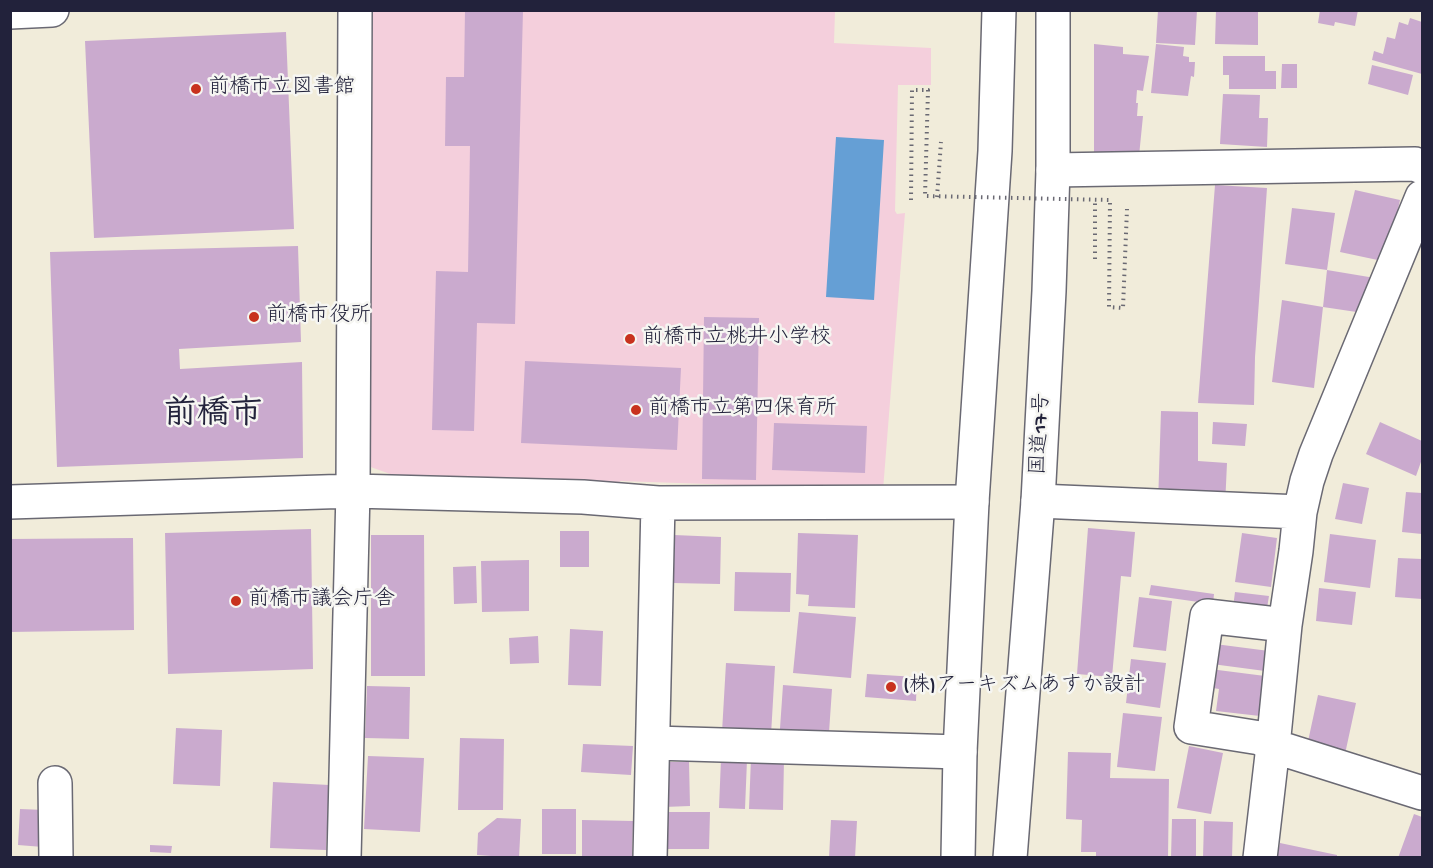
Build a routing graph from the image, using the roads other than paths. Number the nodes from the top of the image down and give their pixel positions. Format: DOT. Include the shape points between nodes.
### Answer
graph roads {
  1 [pos="52,10"];
  2 [pos="355,10"];
  3 [pos="999,10"];
  4 [pos="1053,10"];
  5 [pos="10,12"];
  6 [pos="1422,168"];
  7 [pos="1053,170"];
  8 [pos="1422,197"];
  9 [pos="353,491"];
  10 [pos="1038,501"];
  11 [pos="10,502"];
  12 [pos="972,502"];
  13 [pos="658,503"];
  14 [pos="1300,512"];
  15 [pos="1285,625"];
  16 [pos="654,743"];
  17 [pos="1273,746"];
  18 [pos="960,752"];
  19 [pos="55,783"];
  20 [pos="1422,793"];
  21 [pos="56,858"];
  22 [pos="344,858"];
  23 [pos="650,858"];
  24 [pos="958,858"];
  25 [pos="1010,858"];
  26 [pos="1260,858"];
  1 -- 5 [label="main road"];
  2 -- 9 [label="main road"];
  3 -- 12 [label="main road" via="995,151"];
  4 -- 7 [label="main road, 国道17号"];
  6 -- 7 [label="main road" via="1415,164"];
  7 -- 10 [label="main road, 国道17号"];
  8 -- 14 [label="main road" via="1316,454"];
  9 -- 11 [label="main road"];
  9 -- 13 [label="main road" via="583,497"];
  9 -- 22 [label="main road"];
  10 -- 14 [label="main road"];
  10 -- 25 [label="main road, 国道17号"];
  12 -- 13 [label="main road"];
  12 -- 18 [label="main road"];
  13 -- 16 [label="main road"];
  14 -- 15 [label="main road"];
  15 -- 17 [label="main road"];
  15 -- 17 [label="main road" via="1206,616 1191,727 1260,738"];
  16 -- 18 [label="main road"];
  16 -- 23 [label="main road"];
  17 -- 20 [label="main road"];
  17 -- 26 [label="main road"];
  18 -- 24 [label="main road"];
  19 -- 21 [label="main road"];
}
